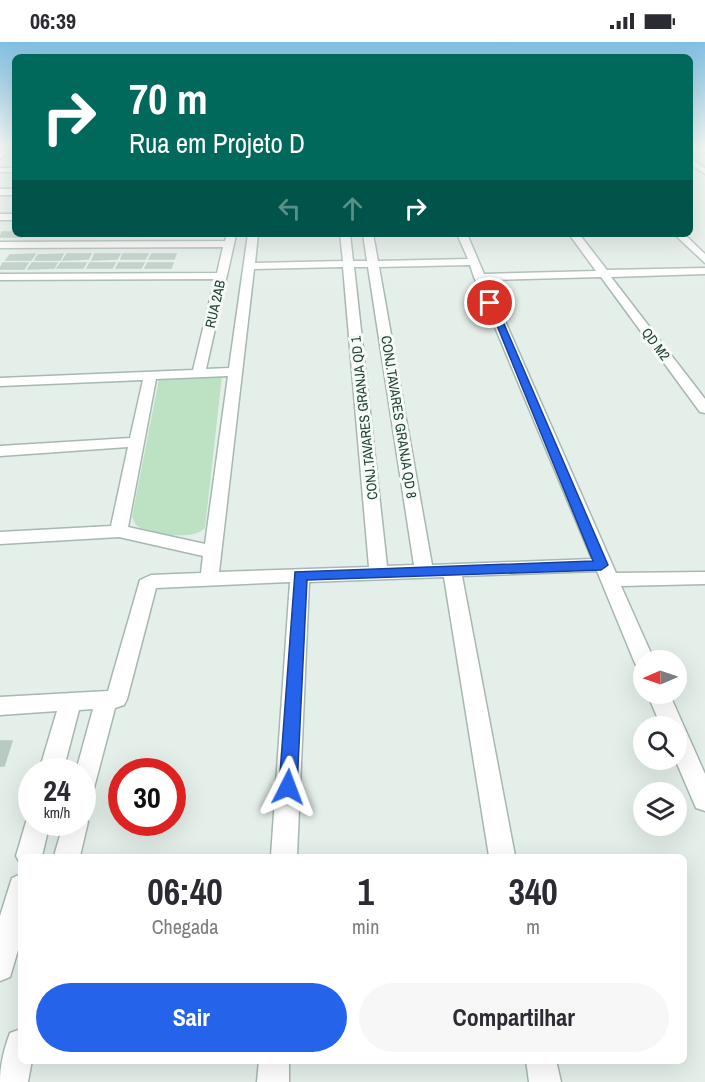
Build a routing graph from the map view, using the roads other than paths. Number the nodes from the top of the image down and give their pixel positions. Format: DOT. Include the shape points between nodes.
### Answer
graph roads {
  1 [pos="253,237"];
  2 [pos="345,237"];
  3 [pos="369,237"];
  4 [pos="463,237"];
  5 [pos="576,237"];
  6 [pos="682,237"];
  7 [pos="230,239"];
  8 [pos="0,245"];
  9 [pos="705,260"];
  10 [pos="473,262"];
  11 [pos="348,264"];
  12 [pos="374,264"];
  13 [pos="249,266"];
  14 [pos="705,271"];
  15 [pos="222,276"];
  16 [pos="605,276"];
  17 [pos="0,277"];
  18 [pos="705,277"];
  19 [pos="480,279"];
  20 [pos="234,372"];
  21 [pos="199,373"];
  22 [pos="150,376"];
  23 [pos="0,382"];
  24 [pos="705,409"];
  25 [pos="138,442"];
  26 [pos="0,451"];
  27 [pos="119,531"];
  28 [pos="0,538"];
  29 [pos="212,552"];
  30 [pos="452,570"];
  31 [pos="424,571"];
  32 [pos="604,572"];
  33 [pos="380,573"];
  34 [pos="300,576"];
  35 [pos="705,578"];
  36 [pos="210,579"];
  37 [pos="639,650"];
  38 [pos="106,700"];
  39 [pos="70,702"];
  40 [pos="0,706"];
  41 [pos="55,758"];
  42 [pos="91,758"];
  43 [pos="687,760"];
  44 [pos="705,800"];
  45 [pos="34,836"];
  46 [pos="72,836"];
  47 [pos="30,854"];
  48 [pos="68,854"];
  49 [pos="284,854"];
  50 [pos="502,854"];
  51 [pos="18,898"];
  52 [pos="0,967"];
  53 [pos="18,1057"];
  54 [pos="274,1064"];
  55 [pos="542,1064"];
  56 [pos="12,1082"];
  57 [pos="273,1082"];
  58 [pos="545,1082"];
  1 -- 13 [label="street"];
  2 -- 11 [label="street, CONJ.TAVARES GRANJA QD 1"];
  3 -- 12 [label="street, CONJ.TAVARES GRANJA QD 8"];
  4 -- 10 [label="street"];
  5 -- 16 [label="street, QD M2"];
  6 -- 9 [label="street"];
  7 -- 8 [label="street"];
  7 -- 15 [label="street, RUA 2AB"];
  10 -- 12 [label="street"];
  10 -- 19 [label="street"];
  11 -- 12 [label="street"];
  11 -- 13 [label="street"];
  11 -- 33 [label="street, CONJ.TAVARES GRANJA QD 1"];
  12 -- 31 [label="street, CONJ.TAVARES GRANJA QD 8"];
  13 -- 20 [label="street"];
  14 -- 16 [label="street"];
  15 -- 17 [label="street"];
  15 -- 21 [label="street, RUA 2AB"];
  16 -- 18 [label="street"];
  16 -- 19 [label="street"];
  16 -- 24 [label="street, QD M2"];
  19 -- 32 [label="street"];
  20 -- 21 [label="street"];
  20 -- 29 [label="street"];
  21 -- 22 [label="street"];
  22 -- 23 [label="street"];
  22 -- 25 [label="street"];
  25 -- 26 [label="street"];
  25 -- 27 [label="street"];
  27 -- 28 [label="street"];
  27 -- 29 [label="street"];
  29 -- 36 [label="street"];
  30 -- 31 [label="street"];
  30 -- 32 [label="street"];
  30 -- 50 [label="street"];
  31 -- 33 [label="street"];
  32 -- 35 [label="street"];
  32 -- 37 [label="street"];
  33 -- 34 [label="street"];
  34 -- 36 [label="street"];
  34 -- 49 [label="street"];
  36 -- 38 [label="street" via="147,585 116,699"];
  38 -- 39 [label="street"];
  38 -- 42 [label="street"];
  39 -- 40 [label="street"];
  39 -- 41 [label="street"];
  43 -- 44 [label="street"];
  45 -- 47 [label="street"];
  46 -- 48 [label="street"];
  51 -- 52 [label="street"];
  53 -- 56 [label="street"];
  54 -- 57 [label="street"];
  55 -- 58 [label="street"];
}
